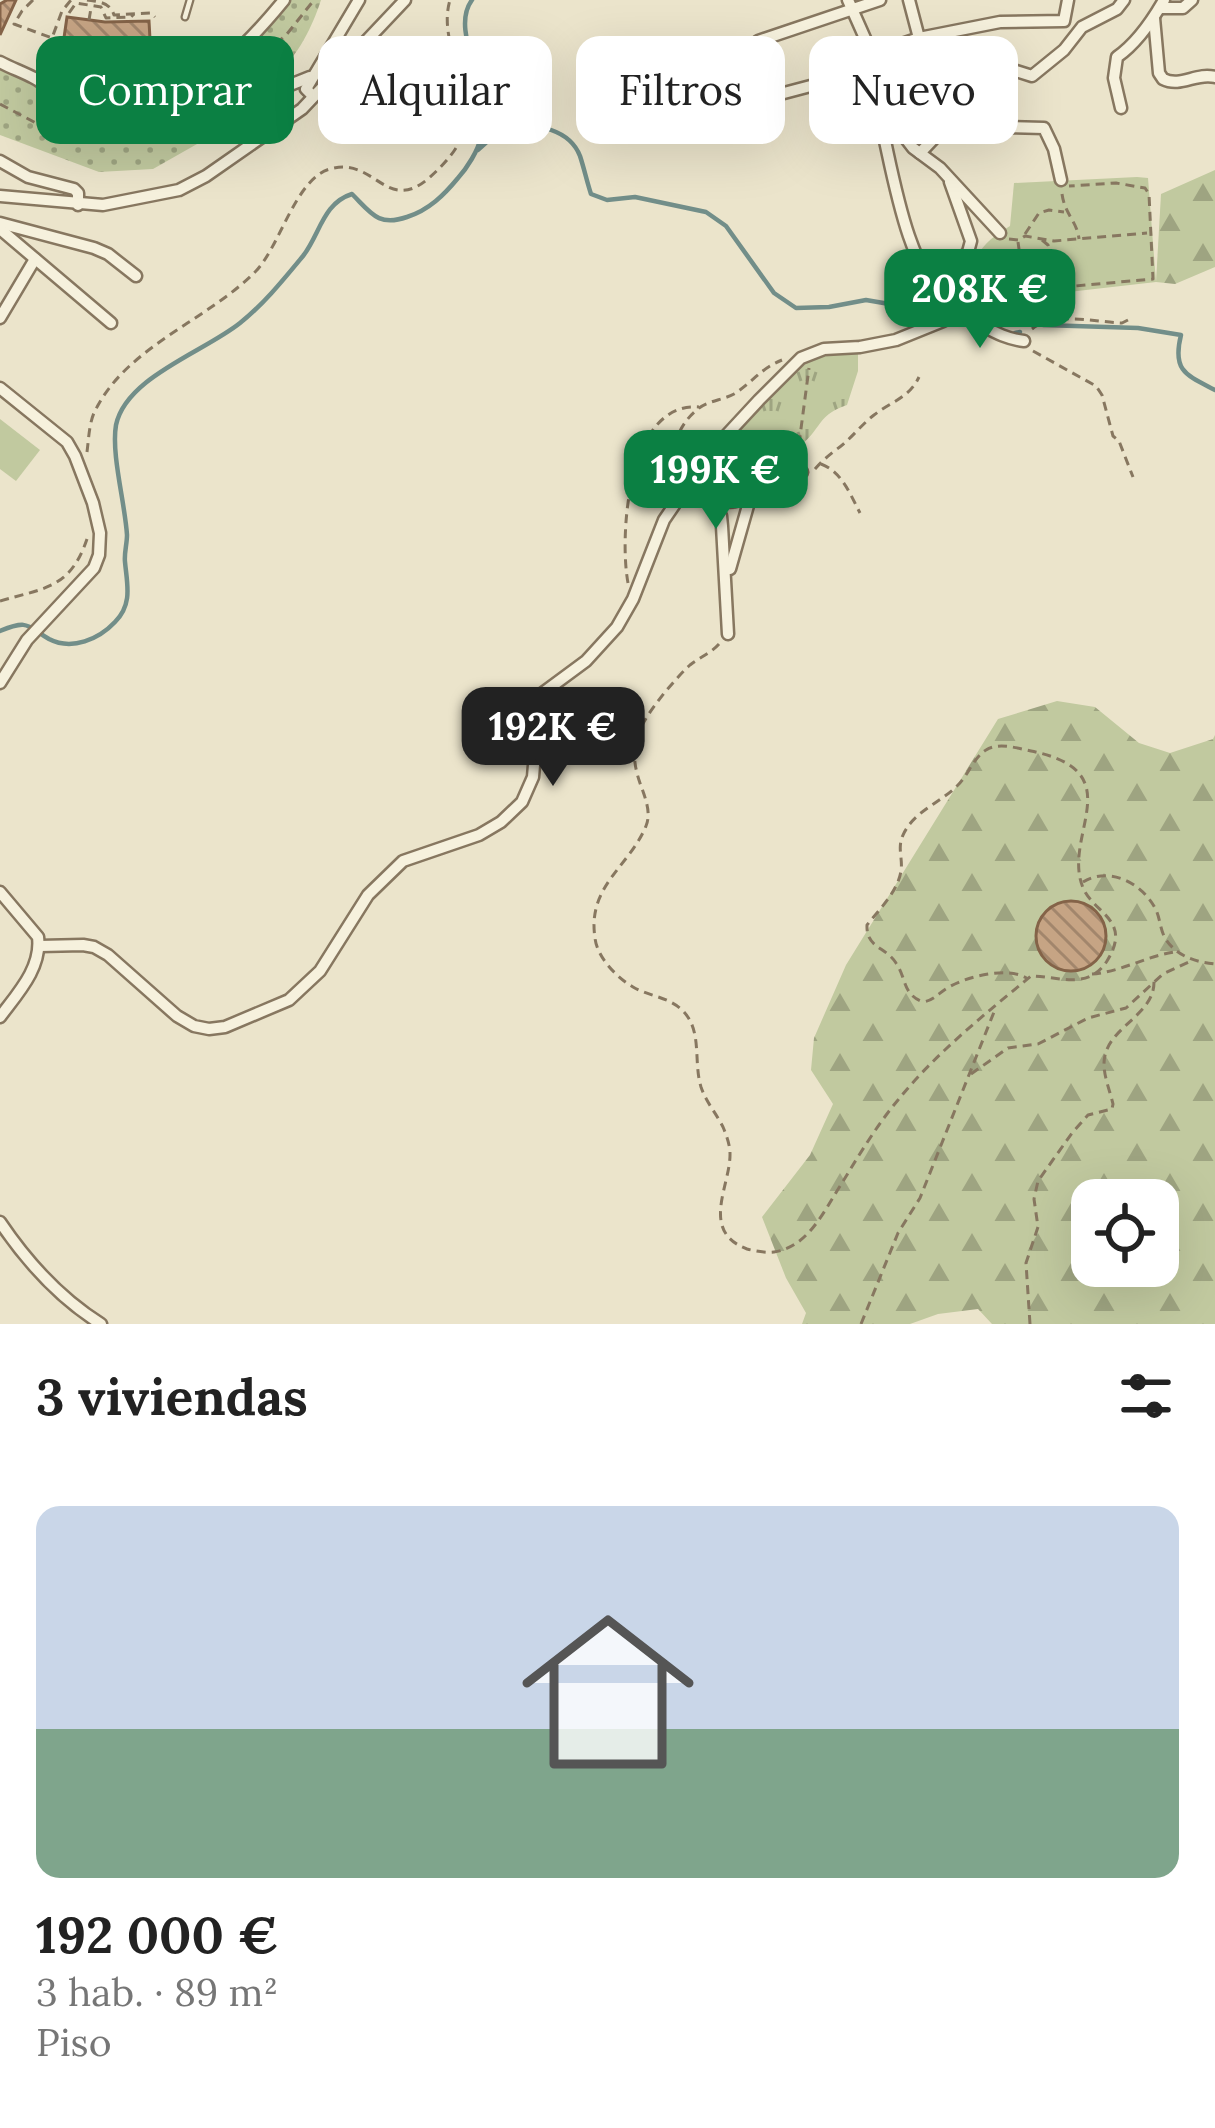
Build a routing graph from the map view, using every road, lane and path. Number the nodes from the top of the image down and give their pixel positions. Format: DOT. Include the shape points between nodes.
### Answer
graph roads {
  1 [pos="33,0"];
  2 [pos="71,0"];
  3 [pos="190,0"];
  4 [pos="284,0"];
  5 [pos="358,0"];
  6 [pos="405,0"];
  7 [pos="449,0"];
  8 [pos="880,0"];
  9 [pos="909,0"];
  10 [pos="1068,0"];
  11 [pos="1124,0"];
  12 [pos="1192,0"];
  13 [pos="91,2"];
  14 [pos="850,4"];
  15 [pos="1159,9"];
  16 [pos="68,14"];
  17 [pos="154,17"];
  18 [pos="185,17"];
  19 [pos="89,20"];
  20 [pos="770,36"];
  21 [pos="864,36"];
  22 [pos="918,36"];
  23 [pos="929,36"];
  24 [pos="0,62"];
  25 [pos="1018,72"];
  26 [pos="313,76"];
  27 [pos="1215,77"];
  28 [pos="294,84"];
  29 [pos="314,97"];
  30 [pos="1121,108"];
  31 [pos="1018,127"];
  32 [pos="886,144"];
  33 [pos="910,144"];
  34 [pos="929,144"];
  35 [pos="920,153"];
  36 [pos="0,160"];
  37 [pos="949,179"];
  38 [pos="1060,180"];
  39 [pos="0,196"];
  40 [pos="78,205"];
  41 [pos="1065,211"];
  42 [pos="0,226"];
  43 [pos="1000,232"];
  44 [pos="1149,232"];
  45 [pos="1025,236"];
  46 [pos="1079,239"];
  47 [pos="1018,240"];
  48 [pos="1042,240"];
  49 [pos="1051,254"];
  50 [pos="35,259"];
  51 [pos="1021,263"];
  52 [pos="922,266"];
  53 [pos="1011,272"];
  54 [pos="136,276"];
  55 [pos="951,309"];
  56 [pos="0,318"];
  57 [pos="1130,319"];
  58 [pos="111,323"];
  59 [pos="1024,341"];
  60 [pos="806,356"];
  61 [pos="919,376"];
  62 [pos="0,388"];
  63 [pos="699,406"];
  64 [pos="702,464"];
  65 [pos="819,464"];
  66 [pos="800,472"];
  67 [pos="82,477"];
  68 [pos="1133,477"];
  69 [pos="752,491"];
  70 [pos="711,497"];
  71 [pos="675,503"];
  72 [pos="860,513"];
  73 [pos="96,515"];
  74 [pos="727,586"];
  75 [pos="634,599"];
  76 [pos="0,602"];
  77 [pos="728,634"];
  78 [pos="0,683"];
  79 [pos="1083,882"];
  80 [pos="0,892"];
  81 [pos="40,946"];
  82 [pos="1178,952"];
  83 [pos="1193,960"];
  84 [pos="1215,964"];
  85 [pos="1090,974"];
  86 [pos="1028,980"];
  87 [pos="1154,982"];
  88 [pos="995,1007"];
  89 [pos="0,1017"];
  90 [pos="970,1074"];
  91 [pos="0,1222"];
  92 [pos="101,1324"];
  93 [pos="861,1324"];
  94 [pos="1030,1324"];
  1 -- 2 [label="path" via="14,24 52,38"];
  3 -- 18 [label="lane"];
  4 -- 24 [label="street" via="244,47 151,106 62,97"];
  5 -- 26 [label="street"];
  6 -- 29 [label="street"];
  7 -- 67 [label="path" via="466,108 453,152 405,192 352,168 320,174 254,272 110,389 93,416"];
  8 -- 14 [label="street"];
  9 -- 22 [label="street"];
  10 -- 23 [label="street" via="1064,22 1000,22"];
  11 -- 25 [label="street" via="1032,76"];
  12 -- 15 [label="street"];
  13 -- 16 [label="path" via="76,3"];
  13 -- 17 [label="path" via="106,18"];
  13 -- 19 [label="path"];
  14 -- 20 [label="street"];
  14 -- 21 [label="street"];
  15 -- 27 [label="street" via="1163,79"];
  15 -- 30 [label="street" via="1117,57"];
  26 -- 28 [label="street"];
  26 -- 29 [label="street" via="306,89"];
  29 -- 40 [label="street" via="179,190"];
  31 -- 38 [label="street" via="1044,128"];
  32 -- 52 [label="street"];
  33 -- 35 [label="street"];
  34 -- 35 [label="street"];
  35 -- 37 [label="street"];
  36 -- 40 [label="street" via="77,191"];
  37 -- 43 [label="street"];
  37 -- 52 [label="street" via="968,252"];
  39 -- 40 [label="street"];
  41 -- 44 [label="path" via="1062,186 1135,184 1149,194"];
  41 -- 45 [label="path" via="1039,213"];
  41 -- 46 [label="path"];
  42 -- 50 [label="street"];
  42 -- 54 [label="street" via="94,248"];
  43 -- 47 [label="path"];
  44 -- 46 [label="path"];
  44 -- 49 [label="path" via="1153,279 1075,286"];
  45 -- 47 [label="path"];
  45 -- 48 [label="path"];
  46 -- 48 [label="path"];
  47 -- 51 [label="path"];
  48 -- 49 [label="path"];
  49 -- 51 [label="path"];
  50 -- 56 [label="street"];
  50 -- 58 [label="street"];
  51 -- 53 [label="path"];
  52 -- 55 [label="street"];
  55 -- 59 [label="street"];
  55 -- 60 [label="street" via="943,321 896,340"];
  57 -- 59 [label="path" via="1050,319"];
  59 -- 68 [label="path" via="1096,386"];
  60 -- 63 [label="path" via="763,368 733,394"];
  60 -- 64 [label="street"];
  60 -- 66 [label="path"];
  61 -- 65 [label="path" via="908,394"];
  62 -- 67 [label="street" via="68,442"];
  63 -- 71 [label="path" via="673,451"];
  63 -- 75 [label="path" via="672,411 639,452 625,541"];
  64 -- 70 [label="street"];
  64 -- 71 [label="street"];
  65 -- 66 [label="path"];
  65 -- 72 [label="path" via="838,476"];
  66 -- 69 [label="street" via="768,473"];
  67 -- 73 [label="street"];
  69 -- 70 [label="street" via="736,501"];
  69 -- 74 [label="street"];
  70 -- 74 [label="street" via="721,516"];
  71 -- 75 [label="street"];
  73 -- 76 [label="path" via="81,556 61,579"];
  73 -- 78 [label="street" via="94,568 27,640"];
  74 -- 77 [label="street"];
  75 -- 81 [label="street" via="586,662 540,695 530,718 533,778 513,812 479,835 403,861 289,1000 243,1020 194,1026 94,947"];
  77 -- 88 [label="path" via="639,726 634,750 648,823 608,878 593,933 597,952 620,976 690,1019 700,1082 730,1155 719,1208 730,1238 773,1252 803,1238 899,1098"];
  79 -- 82 [label="path" via="1133,882"];
  79 -- 85 [label="path" via="1114,935 1110,957"];
  79 -- 86 [label="path" via="1084,785 1067,761 1049,754 986,749 957,787 907,828 898,881 866,929 896,963 909,994 929,1002 950,986 1000,973"];
  80 -- 81 [label="street"];
  81 -- 89 [label="street"];
  82 -- 83 [label="path"];
  82 -- 85 [label="path"];
  83 -- 84 [label="path"];
  83 -- 87 [label="path"];
  85 -- 86 [label="path"];
  86 -- 88 [label="path"];
  87 -- 90 [label="path" via="1126,1008 1008,1048"];
  87 -- 94 [label="path" via="1149,1004 1106,1054 1112,1109 1088,1115 1038,1181 1038,1227 1026,1263"];
  88 -- 90 [label="path"];
  90 -- 93 [label="path"];
  91 -- 92 [label="street" via="42,1276"];
}
